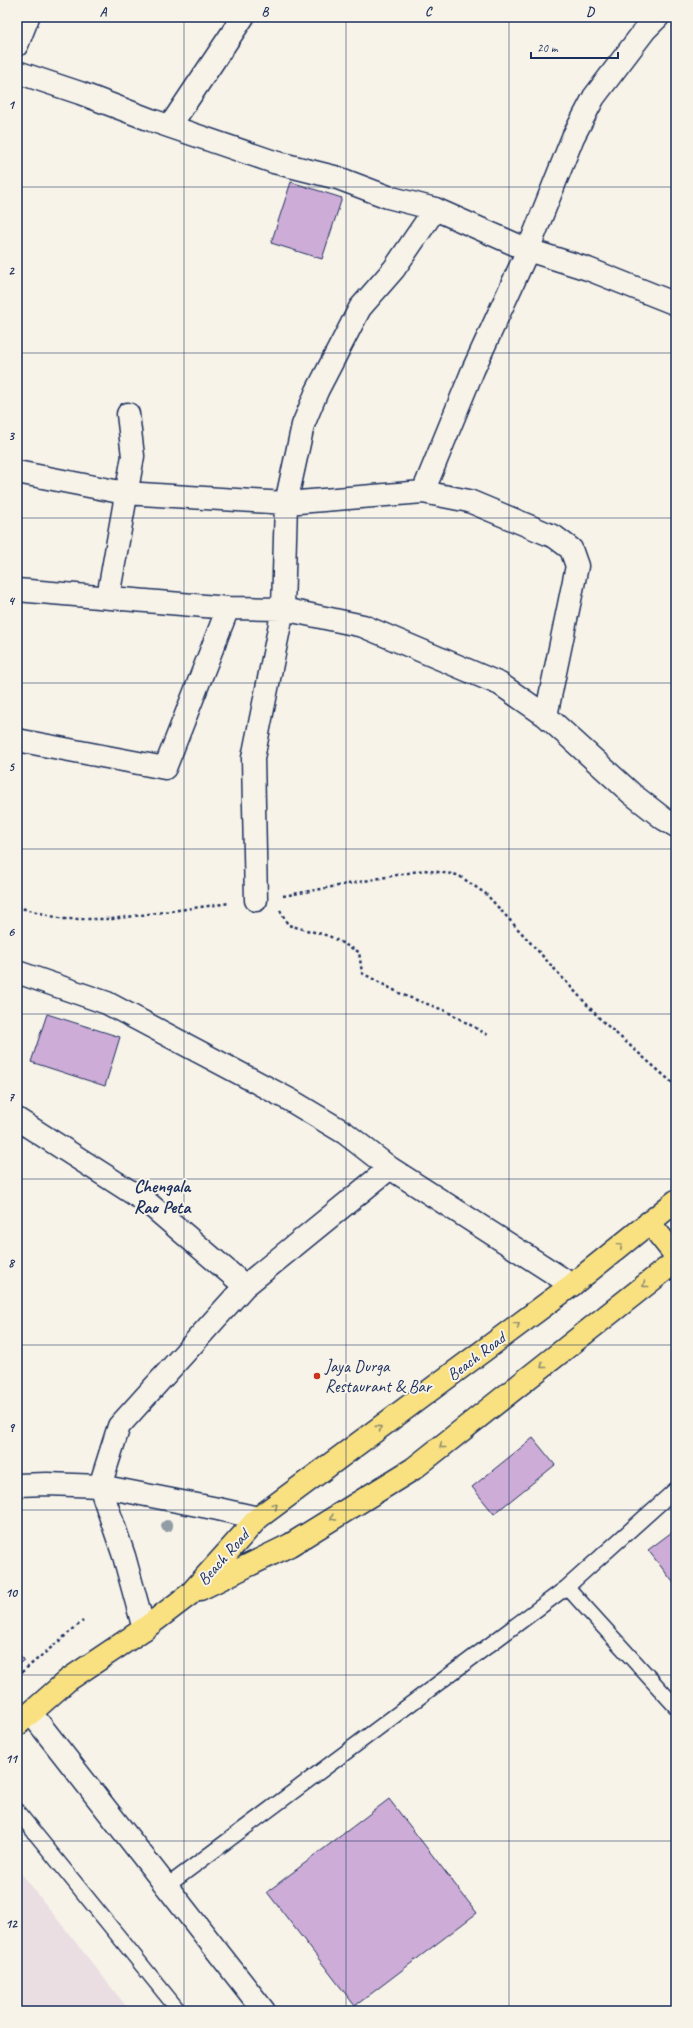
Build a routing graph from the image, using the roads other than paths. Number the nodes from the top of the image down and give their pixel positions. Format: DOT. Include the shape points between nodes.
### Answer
graph roads {
  1 [pos="28,17"];
  2 [pos="243,17"];
  3 [pos="658,17"];
  4 [pos="17,45"];
  5 [pos="17,72"];
  6 [pos="170,126"];
  7 [pos="435,209"];
  8 [pos="528,250"];
  9 [pos="676,304"];
  10 [pos="128,414"];
  11 [pos="17,472"];
  12 [pos="423,492"];
  13 [pos="125,493"];
  14 [pos="286,503"];
  15 [pos="17,590"];
  16 [pos="108,597"];
  17 [pos="228,608"];
  18 [pos="283,609"];
  19 [pos="546,716"];
  20 [pos="17,740"];
  21 [pos="676,826"];
  22 [pos="265,898"];
  23 [pos="17,972"];
  24 [pos="17,1119"];
  25 [pos="390,1168"];
  26 [pos="676,1201"];
  27 [pos="649,1222"];
  28 [pos="676,1256"];
  29 [pos="676,1261"];
  30 [pos="572,1285"];
  31 [pos="245,1286"];
  32 [pos="17,1485"];
  33 [pos="100,1486"];
  34 [pos="676,1489"];
  35 [pos="258,1518"];
  36 [pos="567,1587"];
  37 [pos="190,1594"];
  38 [pos="144,1629"];
  39 [pos="676,1707"];
  40 [pos="24,1719"];
  41 [pos="17,1811"];
  42 [pos="167,1886"];
  43 [pos="179,2011"];
  44 [pos="264,2011"];
  1 -- 4 [label="street"];
  2 -- 6 [label="street"];
  3 -- 8 [label="street" via="645,30 594,97 573,137"];
  5 -- 6 [label="street"];
  6 -- 7 [label="street" via="274,162 338,178 388,197"];
  7 -- 8 [label="street"];
  7 -- 14 [label="street" via="394,269 360,308 317,391 303,425"];
  8 -- 9 [label="street"];
  8 -- 12 [label="street" via="473,370"];
  10 -- 13 [label="street" via="133,456"];
  11 -- 13 [label="street"];
  12 -- 14 [label="street"];
  12 -- 19 [label="street" via="469,501 554,537 571,549 577,566"];
  13 -- 14 [label="street"];
  13 -- 16 [label="street"];
  14 -- 18 [label="street"];
  15 -- 16 [label="street"];
  16 -- 17 [label="street"];
  17 -- 18 [label="street"];
  17 -- 20 [label="street" via="165,768"];
  18 -- 19 [label="street" via="363,626 500,684"];
  18 -- 22 [label="street" via="253,758"];
  19 -- 21 [label="street" via="632,794"];
  23 -- 25 [label="street" via="107,1003 290,1100 345,1133"];
  24 -- 31 [label="street" via="148,1203"];
  25 -- 30 [label="street"];
  25 -- 31 [label="street"];
  26 -- 27 [label="main road, Beach Road"];
  27 -- 28 [label="main road"];
  30 -- 27 [label="main road, Beach Road, one-way"];
  29 -- 37 [label="main road, Beach Road, one-way" via="413,1469 290,1544"];
  35 -- 30 [label="main road, Beach Road, one-way"];
  31 -- 33 [label="street" via="119,1426"];
  32 -- 33 [label="street"];
  33 -- 35 [label="street"];
  33 -- 38 [label="street" via="124,1556"];
  34 -- 36 [label="lane"];
  35 -- 37 [label="main road, Beach Road"];
  36 -- 39 [label="lane"];
  36 -- 42 [label="lane"];
  37 -- 38 [label="main road, Beach Road"];
  38 -- 40 [label="main road, Beach Road" via="68,1680"];
  40 -- 42 [label="street"];
  41 -- 43 [label="lane"];
  42 -- 44 [label="street"];
}
